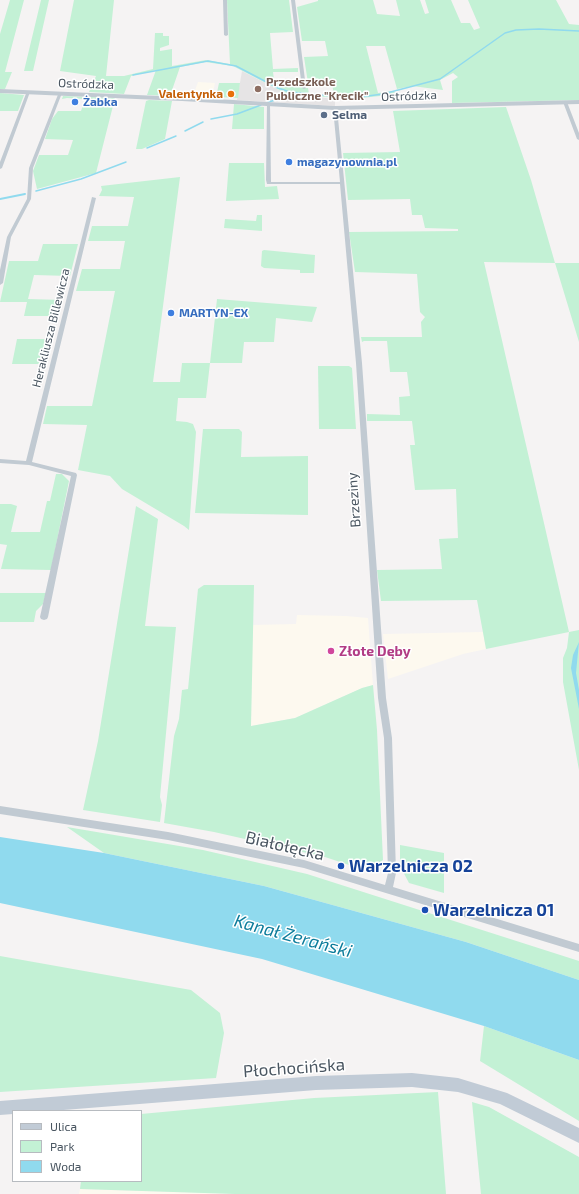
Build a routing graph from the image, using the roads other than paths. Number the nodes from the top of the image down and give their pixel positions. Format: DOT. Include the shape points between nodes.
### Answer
graph roads {
  1 [pos="225,0"];
  2 [pos="293,0"];
  3 [pos="226,35"];
  4 [pos="304,88"];
  5 [pos="0,91"];
  6 [pos="28,92"];
  7 [pos="60,94"];
  8 [pos="565,102"];
  9 [pos="579,102"];
  10 [pos="268,104"];
  11 [pos="335,108"];
  12 [pos="579,139"];
  13 [pos="0,168"];
  14 [pos="342,183"];
  15 [pos="94,198"];
  16 [pos="0,283"];
  17 [pos="0,461"];
  18 [pos="29,463"];
  19 [pos="44,617"];
  20 [pos="0,810"];
  21 [pos="388,889"];
  22 [pos="579,948"];
  23 [pos="0,1108"];
  24 [pos="579,1136"];
  1 -- 3 [label="street"];
  2 -- 4 [label="street"];
  5 -- 6 [label="street, Ostródzka"];
  6 -- 7 [label="street, Ostródzka"];
  6 -- 13 [label="street"];
  7 -- 10 [label="street, Ostródzka"];
  7 -- 16 [label="street" via="31,168 29,199 9,237"];
  8 -- 9 [label="street, Ostródzka"];
  8 -- 11 [label="street, Ostródzka"];
  8 -- 12 [label="street"];
  10 -- 11 [label="street, Ostródzka"];
  10 -- 14 [label="street" via="269,183"];
  11 -- 14 [label="street, Brzeziny"];
  14 -- 21 [label="street, Brzeziny" via="359,363 382,698 388,738 392,873"];
  15 -- 18 [label="street, Herakliusza Billewicza"];
  17 -- 18 [label="street"];
  18 -- 19 [label="street" via="74,475"];
  20 -- 21 [label="street, Białołęcka" via="205,843 304,864"];
  21 -- 22 [label="street, Białołęcka"];
  23 -- 24 [label="main road, Płochocińska" via="316,1083 412,1080 458,1085 502,1098"];
}
